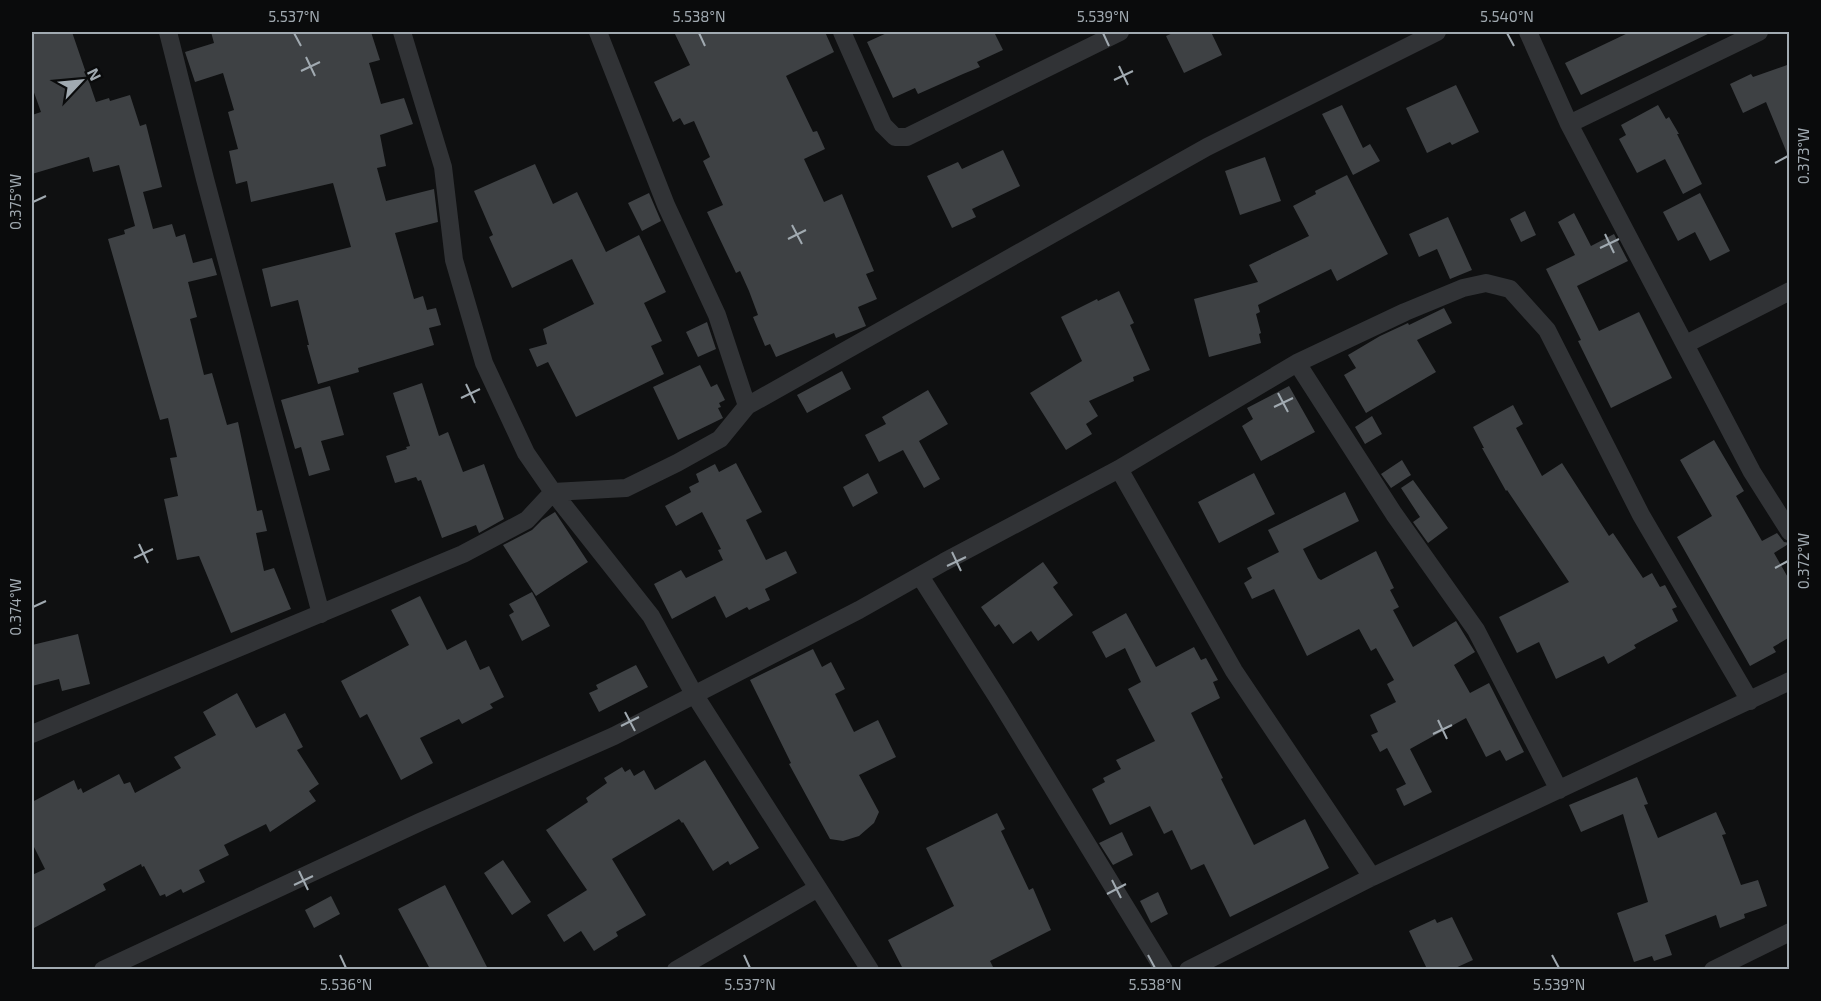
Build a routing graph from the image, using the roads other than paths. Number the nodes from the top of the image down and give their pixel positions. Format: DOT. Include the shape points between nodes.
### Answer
graph roads {
  1 [pos="168,32"];
  2 [pos="402,32"];
  3 [pos="598,32"];
  4 [pos="842,32"];
  5 [pos="1120,32"];
  6 [pos="1437,32"];
  7 [pos="1528,32"];
  8 [pos="1759,32"];
  9 [pos="1569,124"];
  10 [pos="1790,291"];
  11 [pos="1686,344"];
  12 [pos="1297,363"];
  13 [pos="747,406"];
  14 [pos="1119,469"];
  15 [pos="553,492"];
  16 [pos="1790,532"];
  17 [pos="920,576"];
  18 [pos="321,614"];
  19 [pos="1790,681"];
  20 [pos="694,694"];
  21 [pos="1749,701"];
  22 [pos="32,734"];
  23 [pos="1559,790"];
  24 [pos="1372,877"];
  25 [pos="818,888"];
  26 [pos="1790,932"];
  27 [pos="103,969"];
  28 [pos="676,969"];
  29 [pos="870,969"];
  30 [pos="1164,969"];
  31 [pos="1188,969"];
  32 [pos="1713,969"];
  1 -- 18 [label="street"];
  2 -- 15 [label="street" via="443,167 454,260 484,363 526,453"];
  3 -- 13 [label="street" via="666,205 717,315"];
  4 -- 5 [label="street" via="883,125 895,137 907,137"];
  6 -- 13 [label="street" via="1207,147"];
  7 -- 9 [label="street"];
  8 -- 9 [label="street"];
  9 -- 11 [label="street"];
  10 -- 11 [label="street"];
  11 -- 16 [label="street" via="1752,472"];
  12 -- 14 [label="street"];
  12 -- 21 [label="street" via="1463,288 1486,283 1510,289 1547,330 1641,515"];
  12 -- 23 [label="street" via="1394,514 1476,630"];
  13 -- 15 [label="street" via="720,439 626,489"];
  14 -- 17 [label="street"];
  14 -- 24 [label="street" via="1233,670"];
  15 -- 18 [label="street" via="527,520 472,550"];
  15 -- 20 [label="street" via="651,616"];
  17 -- 20 [label="street"];
  17 -- 30 [label="street"];
  18 -- 22 [label="street"];
  19 -- 21 [label="street"];
  20 -- 25 [label="street"];
  20 -- 27 [label="street" via="614,736"];
  21 -- 23 [label="street"];
  23 -- 24 [label="street"];
  24 -- 31 [label="street"];
  25 -- 28 [label="street"];
  25 -- 29 [label="street"];
  26 -- 32 [label="street"];
}
